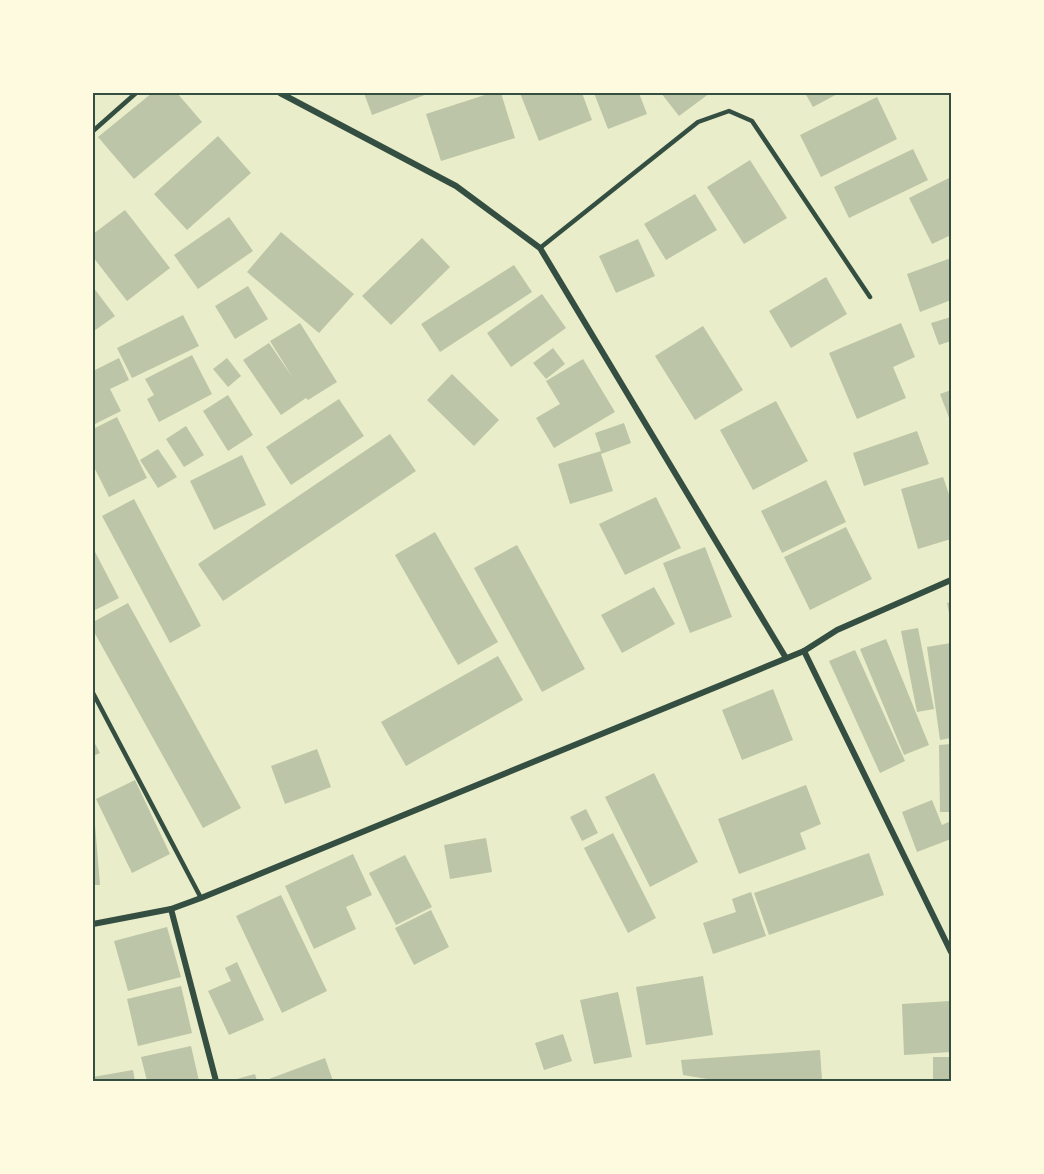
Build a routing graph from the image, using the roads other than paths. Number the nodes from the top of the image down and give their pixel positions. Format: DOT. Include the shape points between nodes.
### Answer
graph roads {
  1 [pos="136,93"];
  2 [pos="280,93"];
  3 [pos="93,130"];
  4 [pos="540,248"];
  5 [pos="870,297"];
  6 [pos="951,580"];
  7 [pos="804,651"];
  8 [pos="786,658"];
  9 [pos="93,693"];
  10 [pos="201,898"];
  11 [pos="171,909"];
  12 [pos="93,924"];
  13 [pos="951,952"];
  14 [pos="216,1081"];
  1 -- 3 [label="lane"];
  2 -- 4 [label="street" via="456,186"];
  4 -- 5 [label="lane" via="698,122 729,111 752,121"];
  4 -- 8 [label="street"];
  6 -- 7 [label="street" via="837,630"];
  7 -- 8 [label="street"];
  7 -- 13 [label="street"];
  8 -- 10 [label="street"];
  9 -- 10 [label="lane"];
  10 -- 11 [label="street"];
  11 -- 12 [label="street"];
  11 -- 14 [label="street"];
}
